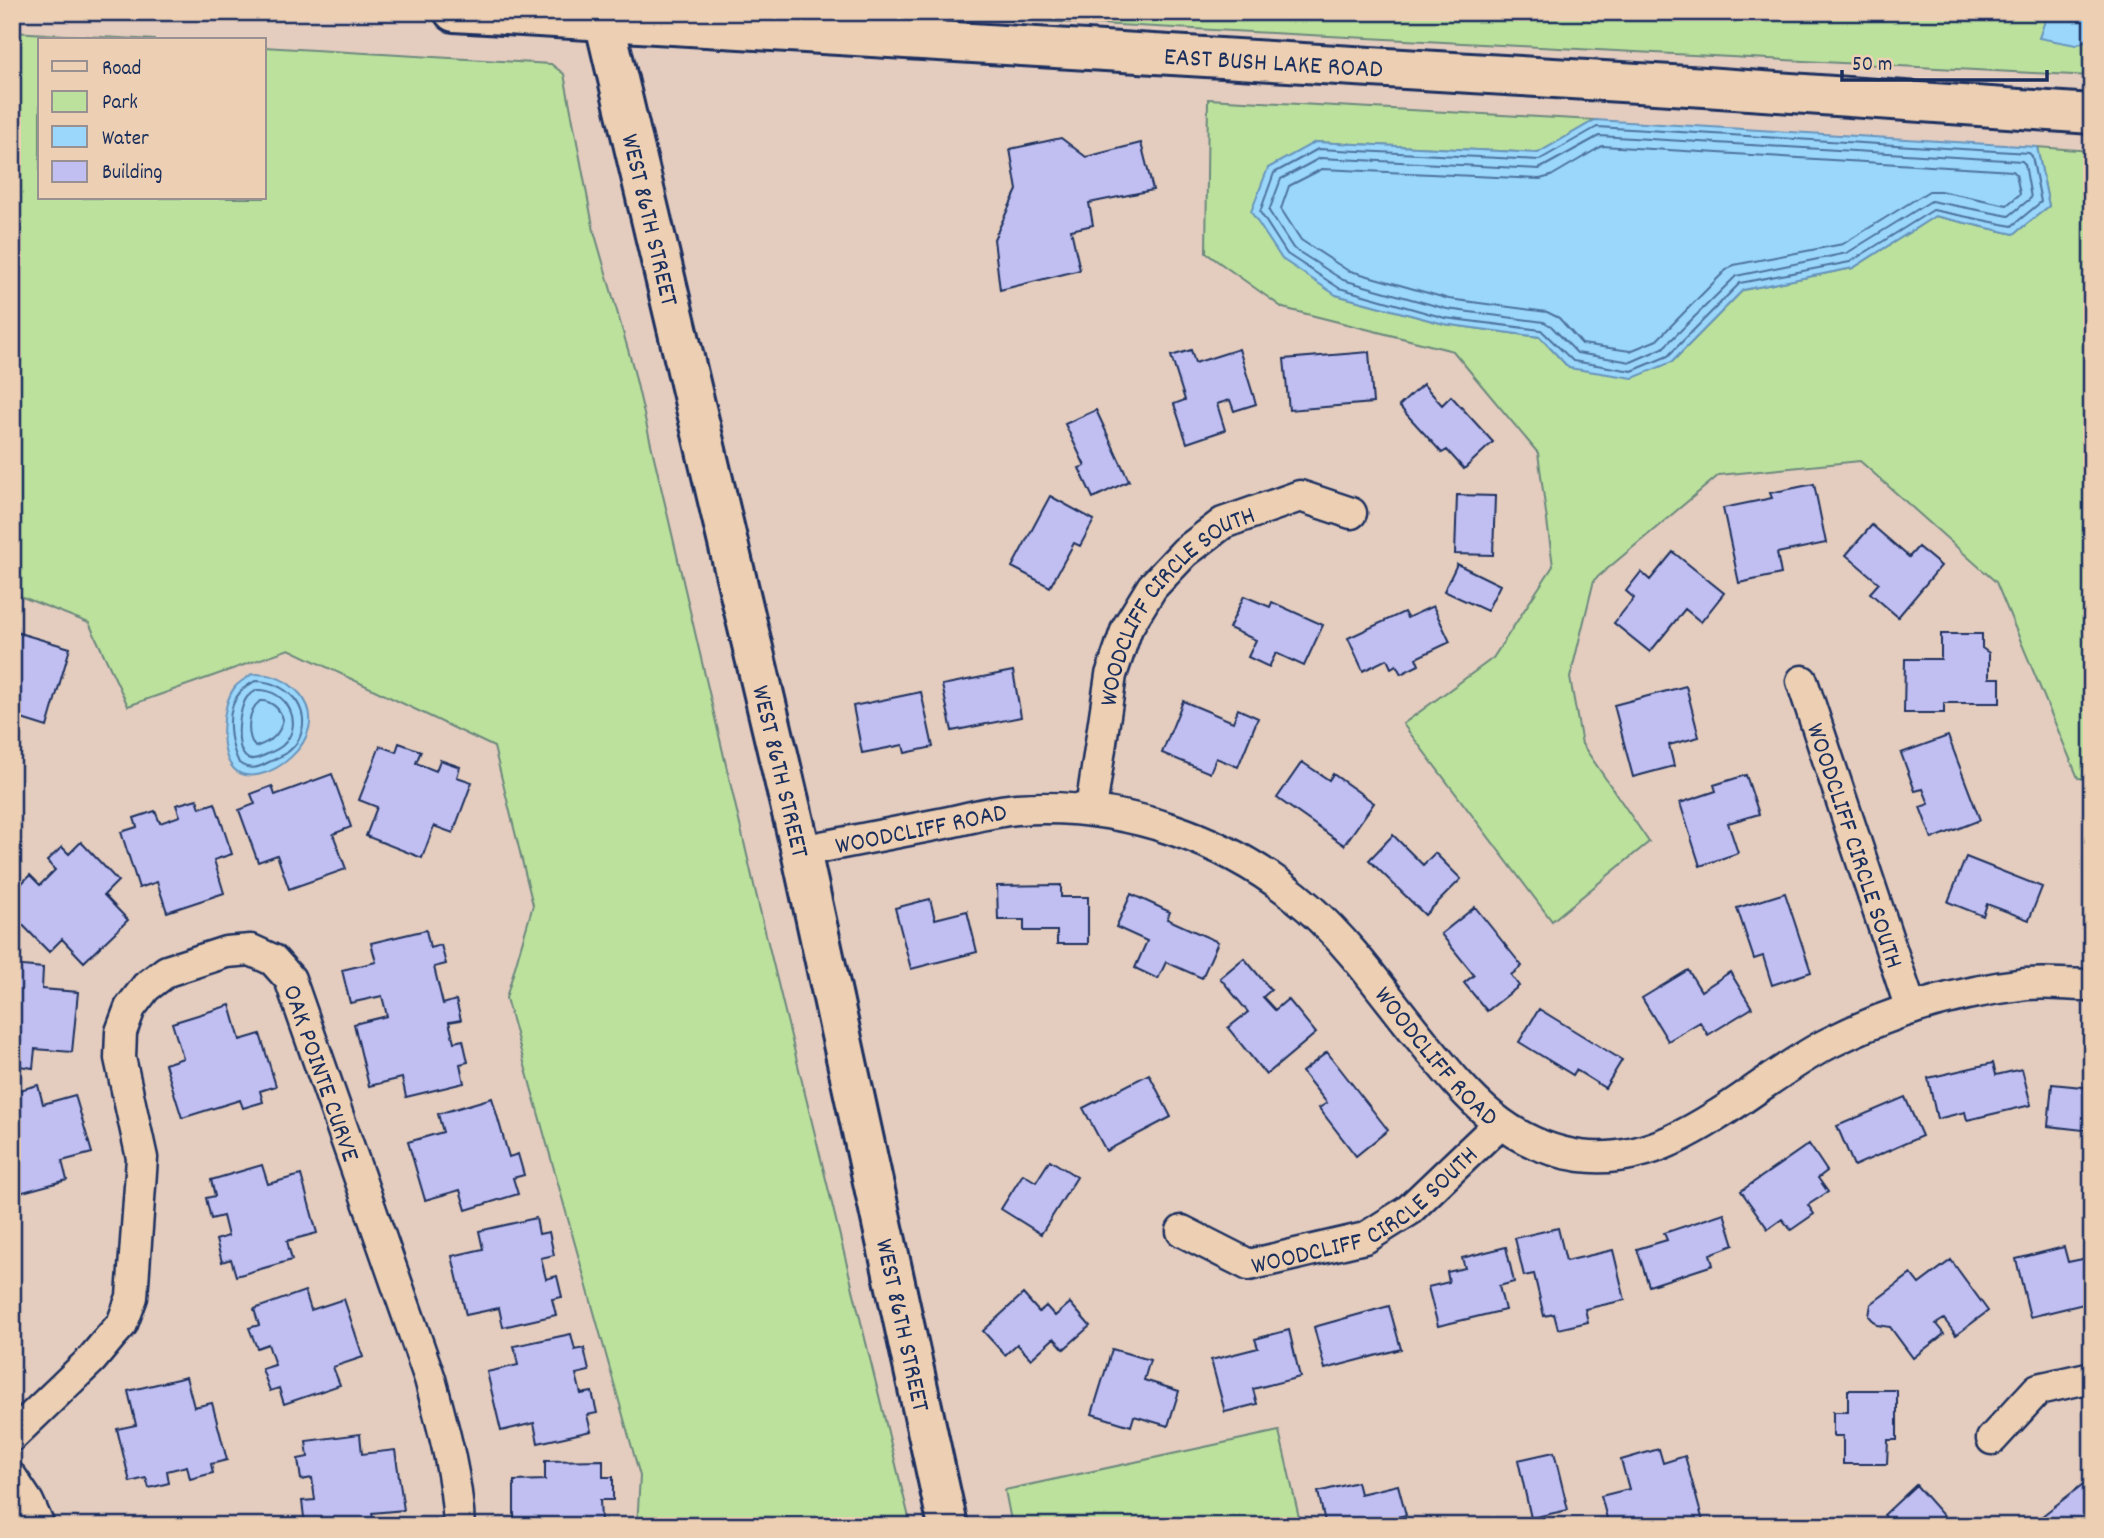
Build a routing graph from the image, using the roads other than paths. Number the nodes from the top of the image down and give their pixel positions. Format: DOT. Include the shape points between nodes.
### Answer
graph roads {
  1 [pos="454,12"];
  2 [pos="604,20"];
  3 [pos="2092,114"];
  4 [pos="1351,513"];
  5 [pos="1802,681"];
  6 [pos="1091,809"];
  7 [pos="800,851"];
  8 [pos="2092,985"];
  9 [pos="1911,1009"];
  10 [pos="1499,1124"];
  11 [pos="1182,1231"];
  12 [pos="2092,1377"];
  13 [pos="12,1436"];
  14 [pos="1992,1439"];
  15 [pos="12,1478"];
  16 [pos="39,1526"];
  17 [pos="458,1526"];
  18 [pos="948,1526"];
  1 -- 2 [label="street, EAST BUSH LAKE ROAD"];
  2 -- 3 [label="street, EAST BUSH LAKE ROAD"];
  2 -- 7 [label="street, WEST 86TH STREET"];
  4 -- 6 [label="street, WOODCLIFF CIRCLE SOUTH" via="1300,496 1223,523 1185,552 1152,587 1127,628 1111,675"];
  5 -- 9 [label="street, WOODCLIFF CIRCLE SOUTH"];
  6 -- 7 [label="street, WOODCLIFF ROAD" via="1015,809"];
  6 -- 10 [label="street, WOODCLIFF ROAD" via="1203,839 1258,870 1310,909 1467,1096"];
  7 -- 18 [label="street, WEST 86TH STREET"];
  8 -- 9 [label="street, WOODCLIFF ROAD" via="2028,984"];
  9 -- 10 [label="street, WOODCLIFF ROAD" via="1828,1043 1666,1144 1624,1156 1581,1156 1538,1146"];
  10 -- 11 [label="street, WOODCLIFF CIRCLE SOUTH" via="1408,1211 1365,1238 1249,1265"];
  12 -- 14 [label="street" via="2038,1389"];
  13 -- 17 [label="street, OAK POINTE CURVE" via="92,1359 122,1324 132,1297 142,1158 120,1058 121,1032 130,1008 146,987 167,971 226,952 251,950 273,960 290,979 430,1379 448,1447"];
  15 -- 16 [label="street"];
}
